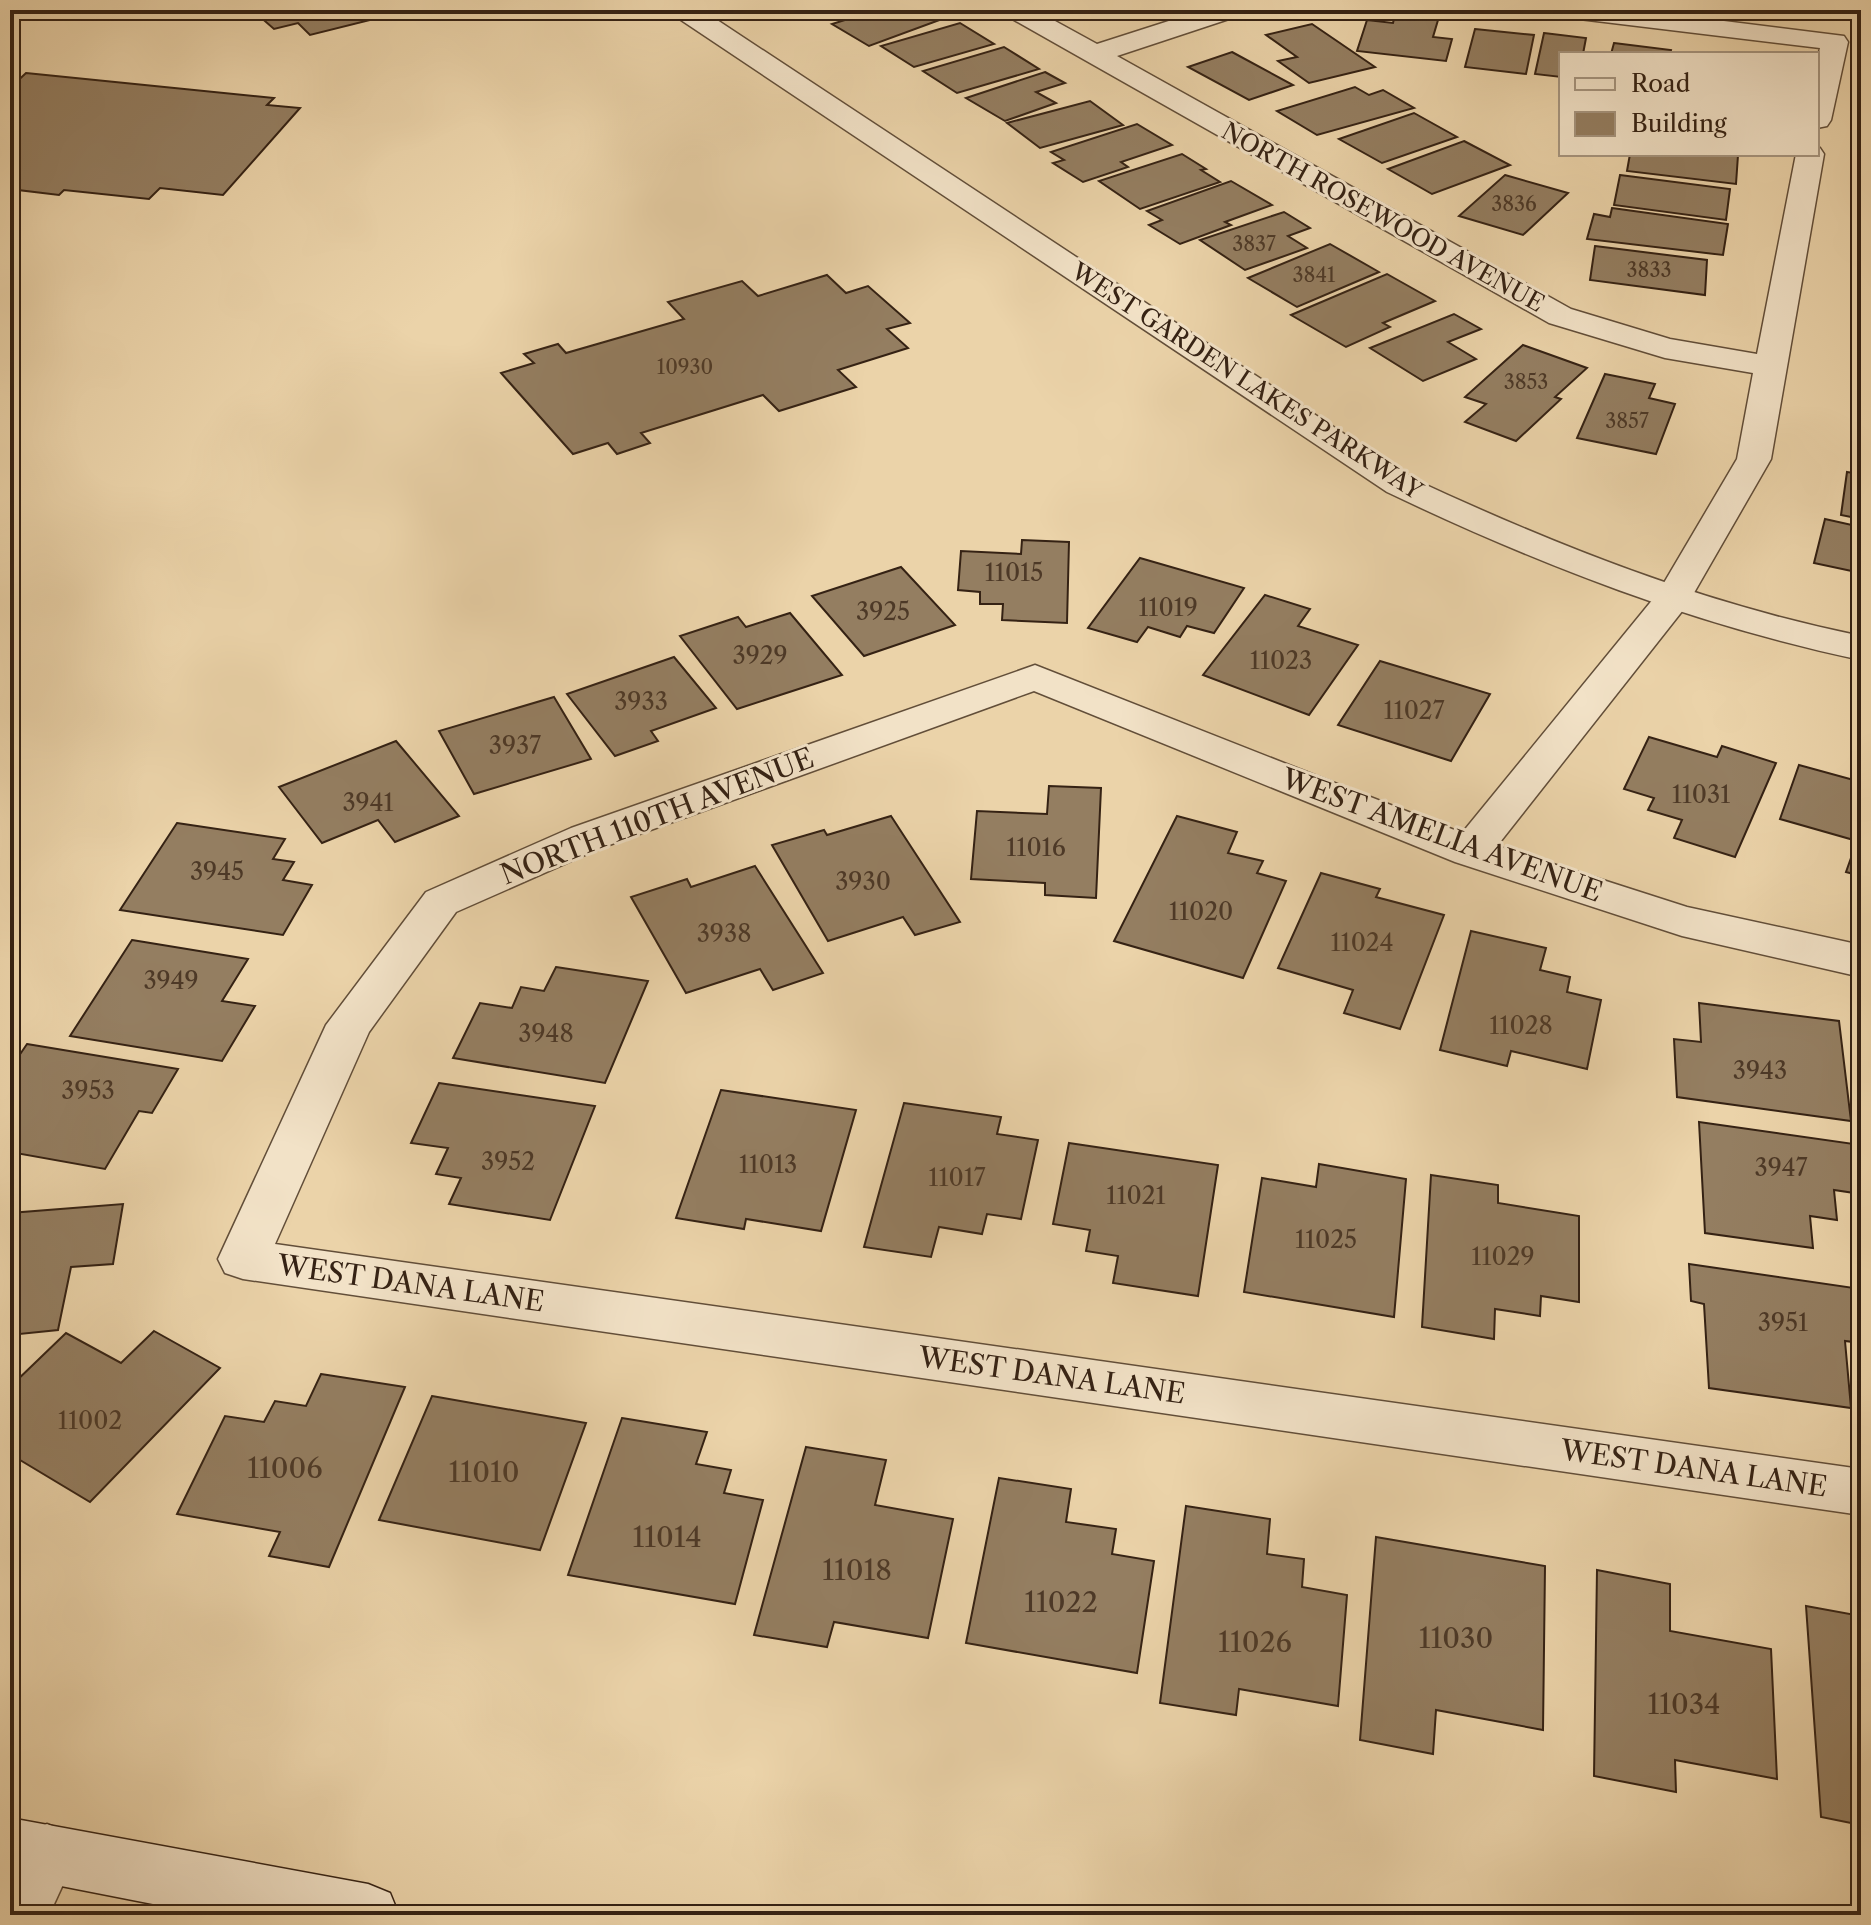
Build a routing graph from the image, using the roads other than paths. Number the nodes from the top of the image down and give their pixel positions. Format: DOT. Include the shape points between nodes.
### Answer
graph roads {
  1 [pos="684,10"];
  2 [pos="1016,10"];
  3 [pos="1229,10"];
  4 [pos="1571,10"];
  5 [pos="1095,54"];
  6 [pos="1819,111"];
  7 [pos="1810,156"];
  8 [pos="1772,366"];
  9 [pos="1674,597"];
  10 [pos="1861,648"];
  11 [pos="1035,677"];
  12 [pos="1470,852"];
  13 [pos="1861,961"];
  14 [pos="243,1259"];
  15 [pos="1861,1492"];
  16 [pos="29,1850"];
  17 [pos="16,1915"];
  18 [pos="368,1915"];
  1 -- 9 [label="street, WEST GARDEN LAKES PARKWAY" via="1399,485 1473,521"];
  2 -- 5 [label="street, NORTH ROSEWOOD AVENUE"];
  3 -- 5 [label="street"];
  4 -- 6 [label="street" via="1835,42"];
  5 -- 8 [label="street, NORTH ROSEWOOD AVENUE" via="1560,316 1665,348"];
  7 -- 8 [label="street"];
  8 -- 9 [label="street" via="1754,459"];
  9 -- 10 [label="street, WEST GARDEN LAKES PARKWAY"];
  9 -- 12 [label="street"];
  11 -- 12 [label="street, WEST AMELIA AVENUE"];
  11 -- 14 [label="street, NORTH 110TH AVENUE" via="586,838 441,902 349,1025"];
  12 -- 13 [label="street, WEST AMELIA AVENUE" via="1682,921"];
  14 -- 15 [label="street, WEST DANA LANE"];
  16 -- 17 [label="street"];
  16 -- 18 [label="street"];
}
